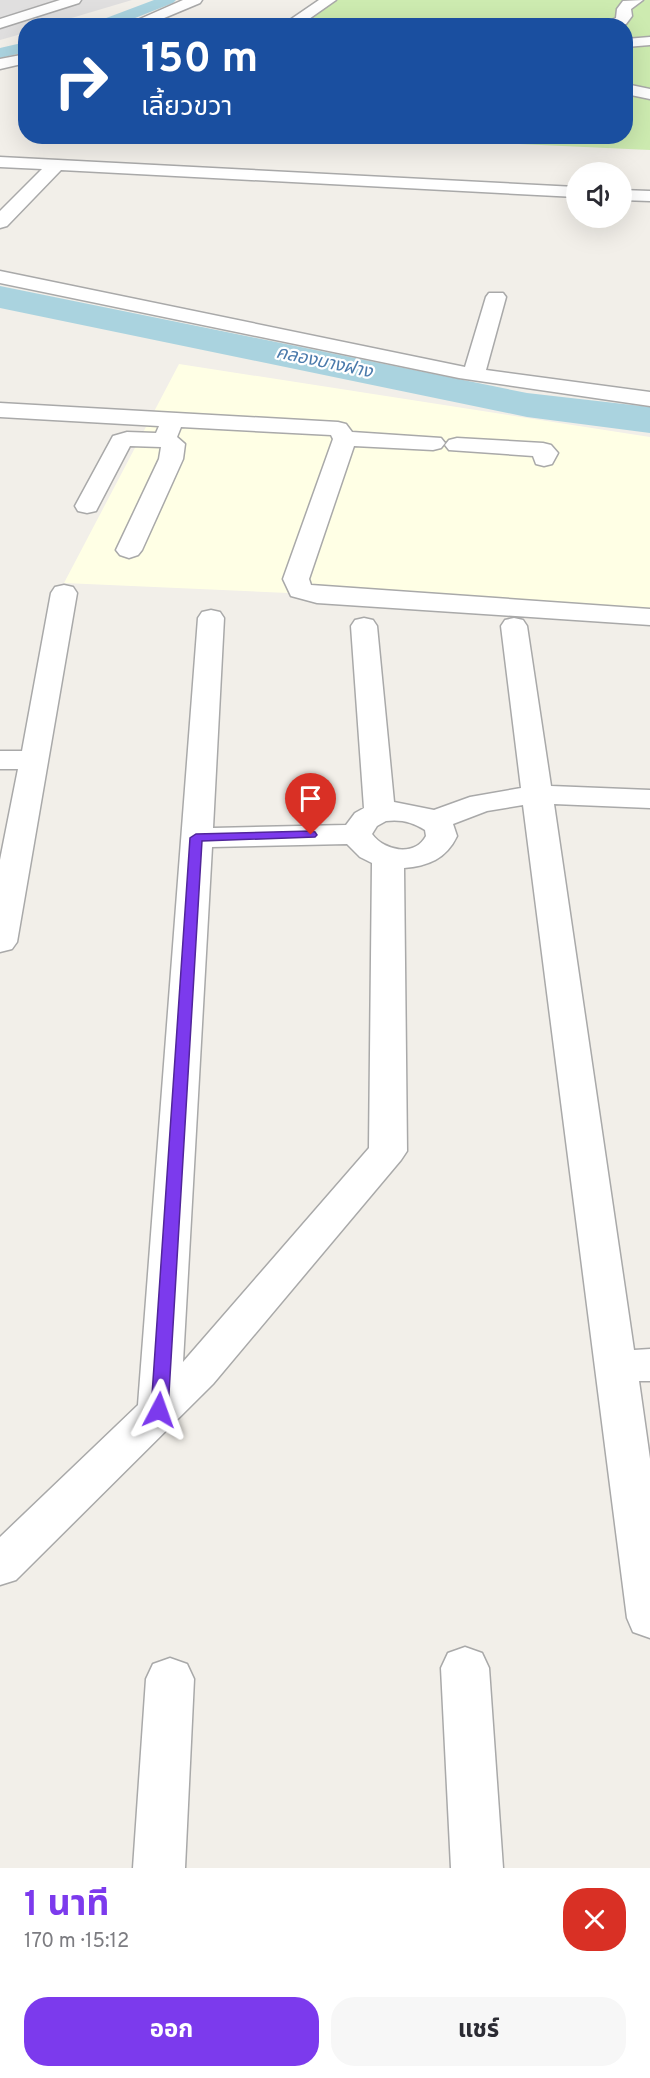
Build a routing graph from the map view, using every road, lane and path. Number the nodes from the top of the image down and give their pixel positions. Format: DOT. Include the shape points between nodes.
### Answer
graph roads {
  1 [pos="74,0"];
  2 [pos="195,0"];
  3 [pos="329,0"];
  4 [pos="636,0"];
  5 [pos="18,18"];
  6 [pos="18,18"];
  7 [pos="151,18"];
  8 [pos="301,18"];
  9 [pos="623,18"];
  10 [pos="0,24"];
  11 [pos="650,41"];
  12 [pos="633,42"];
  13 [pos="18,60"];
  14 [pos="0,64"];
  15 [pos="633,90"];
  16 [pos="650,94"];
  17 [pos="0,162"];
  18 [pos="55,166"];
  19 [pos="497,188"];
  20 [pos="566,191"];
  21 [pos="632,195"];
  22 [pos="650,196"];
  23 [pos="494,207"];
  24 [pos="0,222"];
  25 [pos="0,277"];
  26 [pos="496,297"];
  27 [pos="474,374"];
  28 [pos="650,399"];
  29 [pos="0,410"];
  30 [pos="169,430"];
  31 [pos="345,439"];
  32 [pos="544,459"];
  33 [pos="87,506"];
  34 [pos="129,550"];
  35 [pos="64,593"];
  36 [pos="650,617"];
  37 [pos="210,618"];
  38 [pos="364,626"];
  39 [pos="514,626"];
  40 [pos="0,760"];
  41 [pos="35,760"];
  42 [pos="538,794"];
  43 [pos="650,799"];
  44 [pos="380,813"];
  45 [pos="434,821"];
  46 [pos="357,834"];
  47 [pos="196,838"];
  48 [pos="388,857"];
  49 [pos="0,942"];
  50 [pos="633,1366"];
  51 [pos="159,1410"];
  52 [pos="0,1566"];
  53 [pos="650,1618"];
  54 [pos="465,1668"];
  55 [pos="170,1679"];
  56 [pos="159,1868"];
  57 [pos="477,1868"];
  1 -- 6 [label="street"];
  2 -- 7 [label="street"];
  3 -- 8 [label="street"];
  4 -- 9 [label="street" via="624,9"];
  5 -- 10 [label="street"];
  11 -- 12 [label="street"];
  13 -- 14 [label="street"];
  15 -- 16 [label="street"];
  17 -- 18 [label="street"];
  18 -- 19 [label="street"];
  18 -- 24 [label="street"];
  19 -- 20 [label="street"];
  19 -- 23 [label="street"];
  21 -- 22 [label="street"];
  25 -- 27 [label="street"];
  26 -- 27 [label="street"];
  27 -- 28 [label="street"];
  29 -- 30 [label="street"];
  30 -- 31 [label="street" via="324,427 338,429"];
  30 -- 33 [label="street" via="121,441"];
  30 -- 34 [label="street" via="173,444 171,459"];
  31 -- 32 [label="street" via="442,449 543,450"];
  31 -- 36 [label="street" via="296,579 300,590 317,595"];
  35 -- 41 [label="street"];
  37 -- 47 [label="street"];
  38 -- 44 [label="street"];
  39 -- 42 [label="street"];
  40 -- 41 [label="street"];
  41 -- 49 [label="street"];
  42 -- 43 [label="street"];
  42 -- 45 [label="street" via="481,803"];
  42 -- 50 [label="street"];
  44 -- 45 [label="street" via="415,813"];
  44 -- 46 [label="street" via="363,821"];
  45 -- 48 [label="street" via="441,837 429,852"];
  46 -- 47 [label="street"];
  46 -- 48 [label="street" via="365,848"];
  47 -- 51 [label="street"];
  48 -- 51 [label="street" via="388,1151 198,1373"];
  50 -- 53 [label="street"];
  51 -- 52 [label="street"];
  54 -- 57 [label="street"];
  55 -- 56 [label="street"];
}
